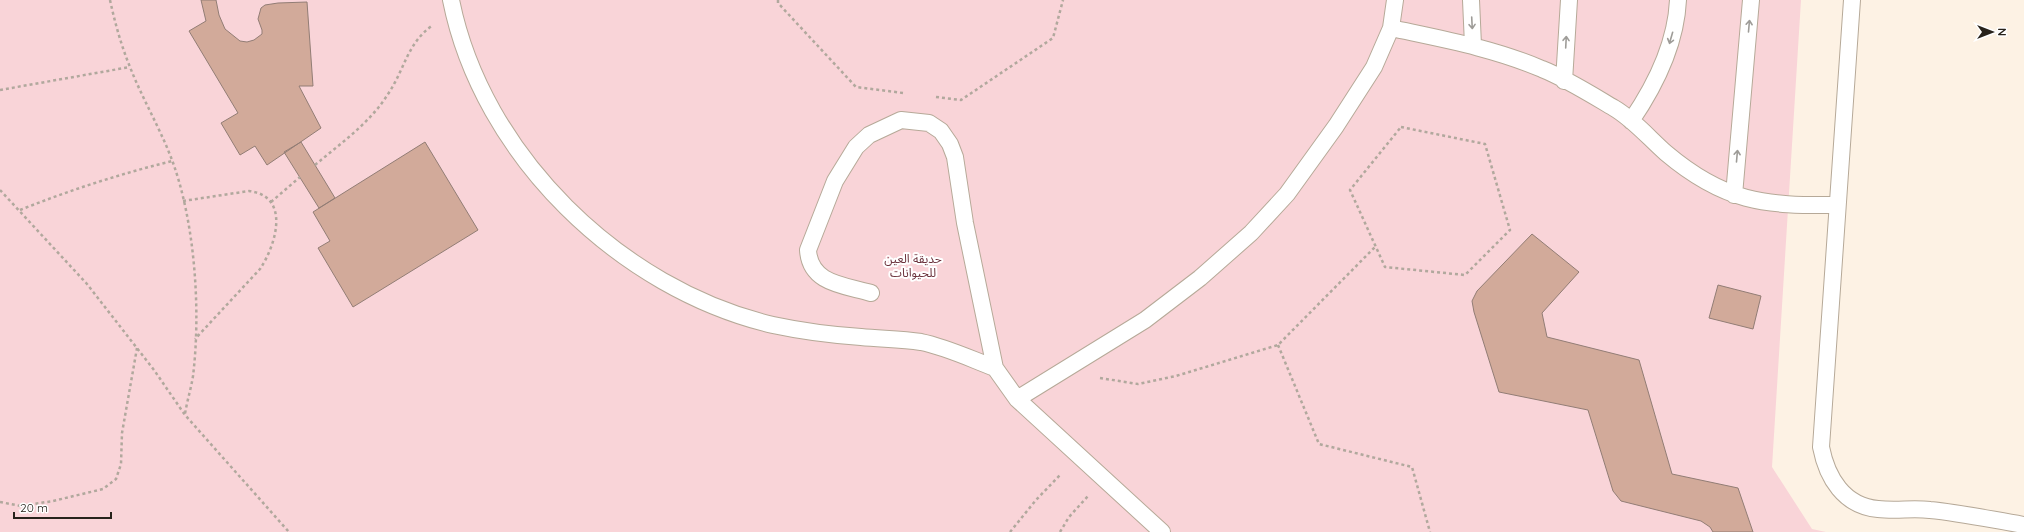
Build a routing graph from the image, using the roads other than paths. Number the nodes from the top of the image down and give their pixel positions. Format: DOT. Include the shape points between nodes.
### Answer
graph roads {
  1 [pos="1396,0"];
  2 [pos="1471,0"];
  3 [pos="1569,0"];
  4 [pos="1678,0"];
  5 [pos="1751,0"];
  6 [pos="1852,0"];
  7 [pos="452,7"];
  8 [pos="1391,28"];
  9 [pos="1473,45"];
  10 [pos="1564,81"];
  11 [pos="1631,121"];
  12 [pos="1734,195"];
  13 [pos="1837,205"];
  14 [pos="871,293"];
  15 [pos="995,368"];
  16 [pos="1017,399"];
  17 [pos="2024,525"];
  18 [pos="1162,532"];
  1 -- 8 [label="lane"];
  2 -- 9 [label="lane, one-way"];
  10 -- 3 [label="lane, one-way"];
  4 -- 11 [label="lane, one-way" via="1664,60 1645,100"];
  12 -- 5 [label="lane, one-way"];
  6 -- 13 [label="lane"];
  7 -- 15 [label="lane" via="463,46 480,85 500,123 524,158 580,221 650,273 716,306 772,324 837,335 920,342"];
  8 -- 9 [label="lane"];
  8 -- 16 [label="lane" via="1363,87 1292,189 1251,233 1200,278 1145,320"];
  9 -- 10 [label="lane" via="1543,69"];
  10 -- 11 [label="lane" via="1616,109"];
  11 -- 12 [label="lane" via="1686,169"];
  12 -- 13 [label="lane" via="1789,206"];
  13 -- 17 [label="lane" via="1821,447 1830,477 1845,494 1863,505 1878,509 1930,510"];
  14 -- 15 [label="lane" via="820,277 808,261 811,241 835,181 856,147 869,135 901,120 929,123 941,131 955,157 965,223"];
  15 -- 16 [label="lane"];
  16 -- 18 [label="lane"];
}
